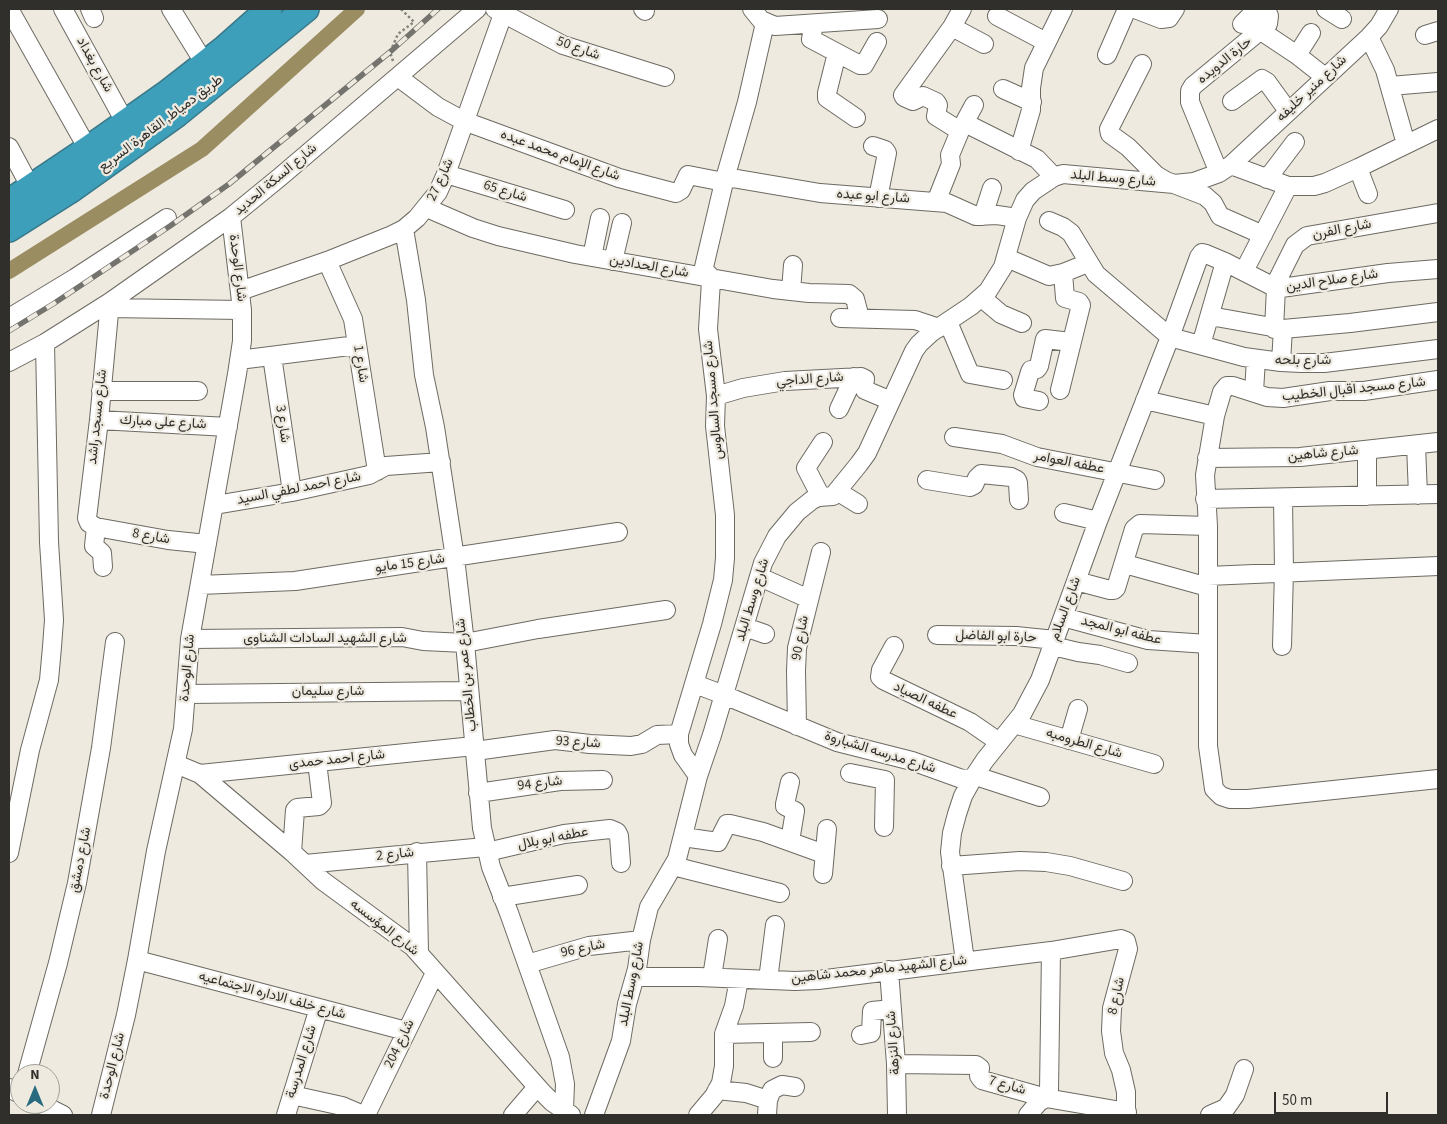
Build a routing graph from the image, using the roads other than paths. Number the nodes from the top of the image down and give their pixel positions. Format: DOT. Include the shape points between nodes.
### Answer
graph roads {
  1 [pos="10,9"];
  2 [pos="63,9"];
  3 [pos="171,9"];
  4 [pos="306,9"];
  5 [pos="477,9"];
  6 [pos="752,9"];
  7 [pos="962,9"];
  8 [pos="1062,9"];
  9 [pos="1127,9"];
  10 [pos="1135,9"];
  11 [pos="1175,9"];
  12 [pos="1257,9"];
  13 [pos="1266,9"];
  14 [pos="1326,9"];
  15 [pos="1389,9"];
  16 [pos="264,11"];
  17 [pos="499,11"];
  18 [pos="854,14"];
  19 [pos="997,16"];
  20 [pos="878,19"];
  21 [pos="1342,19"];
  22 [pos="765,23"];
  23 [pos="814,24"];
  24 [pos="1242,24"];
  25 [pos="952,27"];
  26 [pos="1262,31"];
  27 [pos="1311,33"];
  28 [pos="1369,37"];
  29 [pos="877,42"];
  30 [pos="1046,42"];
  31 [pos="984,44"];
  32 [pos="837,53"];
  33 [pos="1107,55"];
  34 [pos="1297,55"];
  35 [pos="205,64"];
  36 [pos="1142,64"];
  37 [pos="398,76"];
  38 [pos="665,77"];
  39 [pos="1325,77"];
  40 [pos="1438,82"];
  41 [pos="1390,86"];
  42 [pos="1003,89"];
  43 [pos="1232,101"];
  44 [pos="1032,102"];
  45 [pos="974,105"];
  46 [pos="1288,111"];
  47 [pos="856,118"];
  48 [pos="464,121"];
  49 [pos="126,122"];
  50 [pos="962,127"];
  51 [pos="1438,129"];
  52 [pos="1294,142"];
  53 [pos="1406,144"];
  54 [pos="873,146"];
  55 [pos="9,147"];
  56 [pos="88,149"];
  57 [pos="1019,150"];
  58 [pos="1358,168"];
  59 [pos="1225,169"];
  60 [pos="446,174"];
  61 [pos="1054,177"];
  62 [pos="1267,179"];
  63 [pos="725,180"];
  64 [pos="1174,184"];
  65 [pos="1288,186"];
  66 [pos="31,188"];
  67 [pos="992,188"];
  68 [pos="1368,194"];
  69 [pos="878,198"];
  70 [pos="9,202"];
  71 [pos="936,202"];
  72 [pos="427,208"];
  73 [pos="565,210"];
  74 [pos="1438,213"];
  75 [pos="983,216"];
  76 [pos="231,217"];
  77 [pos="167,218"];
  78 [pos="600,218"];
  79 [pos="1017,218"];
  80 [pos="1049,221"];
  81 [pos="622,223"];
  82 [pos="9,229"];
  83 [pos="404,229"];
  84 [pos="1263,235"];
  85 [pos="1204,254"];
  86 [pos="592,257"];
  87 [pos="1007,258"];
  88 [pos="327,260"];
  89 [pos="613,260"];
  90 [pos="1225,262"];
  91 [pos="1088,263"];
  92 [pos="793,265"];
  93 [pos="1438,269"];
  94 [pos="1244,272"];
  95 [pos="1062,274"];
  96 [pos="710,277"];
  97 [pos="1275,288"];
  98 [pos="240,291"];
  99 [pos="791,291"];
  100 [pos="982,298"];
  101 [pos="109,305"];
  102 [pos="242,310"];
  103 [pos="1438,312"];
  104 [pos="1210,316"];
  105 [pos="9,318"];
  106 [pos="840,318"];
  107 [pos="860,318"];
  108 [pos="1022,323"];
  109 [pos="943,325"];
  110 [pos="1278,329"];
  111 [pos="1170,337"];
  112 [pos="1071,342"];
  113 [pos="44,343"];
  114 [pos="357,345"];
  115 [pos="1201,346"];
  116 [pos="1438,349"];
  117 [pos="272,356"];
  118 [pos="1256,359"];
  119 [pos="239,360"];
  120 [pos="9,362"];
  121 [pos="1282,362"];
  122 [pos="854,377"];
  123 [pos="1003,380"];
  124 [pos="1438,380"];
  125 [pos="1060,390"];
  126 [pos="101,391"];
  127 [pos="198,391"];
  128 [pos="1254,392"];
  129 [pos="716,396"];
  130 [pos="1145,400"];
  131 [pos="890,401"];
  132 [pos="1039,401"];
  133 [pos="840,409"];
  134 [pos="1215,416"];
  135 [pos="99,420"];
  136 [pos="228,427"];
  137 [pos="954,438"];
  138 [pos="823,442"];
  139 [pos="1438,442"];
  140 [pos="1416,445"];
  141 [pos="1367,450"];
  142 [pos="1020,451"];
  143 [pos="1207,458"];
  144 [pos="441,462"];
  145 [pos="377,472"];
  146 [pos="1117,472"];
  147 [pos="1015,478"];
  148 [pos="927,480"];
  149 [pos="1155,480"];
  150 [pos="292,492"];
  151 [pos="829,494"];
  152 [pos="1438,494"];
  153 [pos="1418,495"];
  154 [pos="1367,496"];
  155 [pos="1283,498"];
  156 [pos="1205,499"];
  157 [pos="1019,500"];
  158 [pos="858,504"];
  159 [pos="215,505"];
  160 [pos="1064,513"];
  161 [pos="1098,521"];
  162 [pos="1208,526"];
  163 [pos="96,527"];
  164 [pos="618,532"];
  165 [pos="207,544"];
  166 [pos="820,552"];
  167 [pos="455,558"];
  168 [pos="1124,564"];
  169 [pos="1438,566"];
  170 [pos="103,567"];
  171 [pos="1284,571"];
  172 [pos="760,577"];
  173 [pos="1076,581"];
  174 [pos="1208,581"];
  175 [pos="200,585"];
  176 [pos="809,599"];
  177 [pos="666,610"];
  178 [pos="1063,617"];
  179 [pos="745,627"];
  180 [pos="765,634"];
  181 [pos="937,636"];
  182 [pos="190,639"];
  183 [pos="115,642"];
  184 [pos="465,643"];
  185 [pos="1054,643"];
  186 [pos="1208,644"];
  187 [pos="894,646"];
  188 [pos="1282,646"];
  189 [pos="1128,663"];
  190 [pos="695,684"];
  191 [pos="469,692"];
  192 [pos="186,694"];
  193 [pos="724,694"];
  194 [pos="1078,710"];
  195 [pos="1014,724"];
  196 [pos="798,726"];
  197 [pos="679,734"];
  198 [pos="1070,740"];
  199 [pos="999,742"];
  200 [pos="474,748"];
  201 [pos="891,756"];
  202 [pos="316,762"];
  203 [pos="176,764"];
  204 [pos="1154,764"];
  205 [pos="850,773"];
  206 [pos="200,774"];
  207 [pos="698,776"];
  208 [pos="973,778"];
  209 [pos="1438,779"];
  210 [pos="603,780"];
  211 [pos="885,780"];
  212 [pos="790,782"];
  213 [pos="478,793"];
  214 [pos="1040,797"];
  215 [pos="884,827"];
  216 [pos="827,829"];
  217 [pos="683,837"];
  218 [pos="790,841"];
  219 [pos="486,850"];
  220 [pos="292,852"];
  221 [pos="417,852"];
  222 [pos="9,853"];
  223 [pos="824,854"];
  224 [pos="620,863"];
  225 [pos="306,864"];
  226 [pos="673,866"];
  227 [pos="951,866"];
  228 [pos="822,874"];
  229 [pos="1123,881"];
  230 [pos="578,885"];
  231 [pos="780,893"];
  232 [pos="502,896"];
  233 [pos="775,925"];
  234 [pos="718,939"];
  235 [pos="1121,939"];
  236 [pos="641,940"];
  237 [pos="1051,951"];
  238 [pos="419,953"];
  239 [pos="137,960"];
  240 [pos="965,962"];
  241 [pos="527,964"];
  242 [pos="889,970"];
  243 [pos="435,973"];
  244 [pos="636,977"];
  245 [pos="712,977"];
  246 [pos="739,979"];
  247 [pos="768,980"];
  248 [pos="319,1008"];
  249 [pos="892,1009"];
  250 [pos="406,1031"];
  251 [pos="811,1032"];
  252 [pos="773,1033"];
  253 [pos="724,1034"];
  254 [pos="861,1035"];
  255 [pos="773,1058"];
  256 [pos="30,1064"];
  257 [pos="896,1064"];
  258 [pos="1244,1069"];
  259 [pos="538,1087"];
  260 [pos="795,1087"];
  261 [pos="717,1090"];
  262 [pos="292,1094"];
  263 [pos="1046,1098"];
  264 [pos="768,1108"];
  265 [pos="1083,1110"];
  266 [pos="568,1113"];
  267 [pos="1127,1114"];
  268 [pos="101,1115"];
  269 [pos="286,1115"];
  270 [pos="364,1115"];
  271 [pos="513,1115"];
  272 [pos="594,1115"];
  273 [pos="698,1115"];
  274 [pos="897,1115"];
  275 [pos="1028,1115"];
  276 [pos="1210,1115"];
  1 -- 56 [label="street"];
  2 -- 49 [label="street, شارع بغداد"];
  3 -- 35 [label="street"];
  4 -- 82 [label="highway, طريق دمياط, القاهرة السريع" via="176,114 69,191"];
  5 -- 37 [label="street, شارع السكة الحديد"];
  6 -- 22 [label="street"];
  7 -- 25 [label="street"];
  8 -- 30 [label="street"];
  9 -- 33 [label="street"];
  10 -- 11 [label="street" via="1166,19"];
  12 -- 24 [label="street"];
  13 -- 26 [label="street, حارة الدويده" via="1270,20"];
  14 -- 21 [label="street"];
  15 -- 28 [label="street, شارع منير خليفه"];
  16 -- 35 [label="highway, طريق دمياط, القاهرة السريع"];
  17 -- 38 [label="street, شارع 50" via="563,45"];
  17 -- 48 [label="street, شارع 27"];
  18 -- 20 [label="street"];
  18 -- 23 [label="street"];
  19 -- 30 [label="street"];
  22 -- 23 [label="street" via="775,26"];
  22 -- 63 [label="street, شارع مسجد السالوس" via="748,102"];
  23 -- 32 [label="street" via="811,39"];
  25 -- 31 [label="street"];
  25 -- 50 [label="street" via="903,94 912,101 923,96 936,102 936,116"];
  26 -- 34 [label="street"];
  26 -- 59 [label="street, حارة الدويده" via="1190,91 1190,102"];
  27 -- 34 [label="street"];
  28 -- 39 [label="street, شارع منير خليفه"];
  28 -- 41 [label="street"];
  29 -- 32 [label="street" via="864,65"];
  30 -- 44 [label="street" via="1034,68"];
  32 -- 47 [label="street" via="827,98"];
  34 -- 39 [label="street"];
  35 -- 49 [label="highway, طريق دمياط, القاهرة السريع"];
  36 -- 64 [label="street" via="1109,132 1156,175"];
  37 -- 48 [label="street, شارع الإمام محمد عبده" via="438,107"];
  37 -- 76 [label="street, شارع السكة الحديد"];
  39 -- 46 [label="street, شارع منير خليفه"];
  40 -- 41 [label="street"];
  41 -- 53 [label="street"];
  42 -- 44 [label="street"];
  43 -- 46 [label="street" via="1262,79"];
  44 -- 57 [label="street"];
  45 -- 50 [label="street"];
  46 -- 59 [label="street, شارع منير خليفه"];
  48 -- 60 [label="street, شارع 27"];
  48 -- 63 [label="street, شارع الإمام محمد عبده" via="610,175 676,193 688,175"];
  49 -- 56 [label="highway, طريق دمياط, القاهرة السريع"];
  50 -- 57 [label="street"];
  50 -- 71 [label="street"];
  51 -- 53 [label="street"];
  52 -- 62 [label="street"];
  53 -- 58 [label="street"];
  54 -- 69 [label="street" via="887,153"];
  55 -- 66 [label="street"];
  56 -- 66 [label="highway, طريق دمياط, القاهرة السريع"];
  57 -- 61 [label="street" via="1041,162"];
  58 -- 65 [label="street" via="1314,186"];
  58 -- 68 [label="street"];
  59 -- 62 [label="street"];
  59 -- 64 [label="street, شارع وسط البلد" via="1194,182"];
  60 -- 72 [label="street, شارع 27"];
  60 -- 73 [label="street, شارع 65"];
  61 -- 64 [label="street, شارع وسط البلد" via="1072,174"];
  61 -- 79 [label="street, شارع وسط البلد" via="1033,191"];
  62 -- 65 [label="street"];
  63 -- 69 [label="street, شارع ابو عبده"];
  63 -- 96 [label="street, شارع مسجد السالوس" via="704,267"];
  64 -- 84 [label="street" via="1205,196 1220,216"];
  65 -- 84 [label="street"];
  66 -- 70 [label="highway, طريق دمياط, القاهرة السريع"];
  67 -- 75 [label="street"];
  69 -- 71 [label="street, شارع ابو عبده"];
  71 -- 75 [label="street, شارع ابو عبده"];
  72 -- 83 [label="street, شارع 27"];
  72 -- 86 [label="street, شارع الحدادين" via="498,236"];
  74 -- 97 [label="street, شارع الفرن" via="1307,236 1295,245"];
  75 -- 79 [label="street, شارع ابو عبده"];
  76 -- 98 [label="street, شارع الوحدة"];
  76 -- 101 [label="street, شارع السكة الحديد"];
  77 -- 105 [label="street"];
  78 -- 86 [label="street"];
  79 -- 87 [label="street, شارع وسط البلد"];
  80 -- 91 [label="street" via="1071,233"];
  81 -- 89 [label="street"];
  83 -- 88 [label="street, شارع 27"];
  83 -- 144 [label="street, شارع عمر بن الخطاب" via="424,375"];
  84 -- 94 [label="street"];
  85 -- 90 [label="street, شارع صلاح الدين"];
  85 -- 111 [label="street, شارع السلام" via="1199,257"];
  86 -- 89 [label="street, شارع الحدادين"];
  87 -- 95 [label="street" via="1044,275"];
  87 -- 100 [label="street, شارع وسط البلد"];
  88 -- 98 [label="street, شارع 27"];
  88 -- 114 [label="street, شارع 1" via="350,313"];
  89 -- 96 [label="street, شارع الحدادين" via="681,281"];
  90 -- 94 [label="street, شارع صلاح الدين"];
  90 -- 104 [label="street"];
  91 -- 95 [label="street"];
  91 -- 111 [label="street" via="1096,274"];
  92 -- 99 [label="street"];
  93 -- 97 [label="street, شارع صلاح الدين"];
  94 -- 97 [label="street, شارع صلاح الدين"];
  95 -- 112 [label="street" via="1065,298 1081,305"];
  96 -- 99 [label="street, شارع الحدادين"];
  96 -- 129 [label="street, شارع مسجد السالوس" via="708,329"];
  97 -- 110 [label="street"];
  98 -- 102 [label="street, شارع الوحدة"];
  99 -- 107 [label="street, شارع الحدادين" via="851,295"];
  100 -- 108 [label="street" via="1001,314"];
  100 -- 109 [label="street, شارع وسط البلد"];
  101 -- 102 [label="street"];
  101 -- 113 [label="street, شارع السكة الحديد"];
  101 -- 126 [label="street, شارع مسجد راشد"];
  102 -- 119 [label="street, شارع الوحدة"];
  103 -- 110 [label="street"];
  104 -- 110 [label="street"];
  104 -- 115 [label="street"];
  106 -- 107 [label="street"];
  107 -- 109 [label="street" via="915,320"];
  109 -- 123 [label="street" via="970,374"];
  109 -- 131 [label="street, شارع وسط البلد" via="914,351"];
  110 -- 121 [label="street"];
  111 -- 115 [label="street, شارع بلحه"];
  111 -- 130 [label="street, شارع السلام"];
  112 -- 125 [label="street"];
  112 -- 132 [label="street" via="1045,339 1040,366 1030,372 1023,395"];
  113 -- 120 [label="street, شارع السكة الحديد"];
  113 -- 222 [label="street" via="54,620 49,680 30,750"];
  114 -- 117 [label="street"];
  114 -- 145 [label="street, شارع 1"];
  115 -- 118 [label="street, شارع بلحه"];
  116 -- 121 [label="street, شارع بلحه" via="1324,363"];
  117 -- 119 [label="street"];
  117 -- 150 [label="street, شارع 3"];
  118 -- 121 [label="street, شارع بلحه"];
  118 -- 128 [label="street"];
  119 -- 136 [label="street, شارع الوحدة"];
  122 -- 129 [label="street, شارع الداجي" via="785,381"];
  122 -- 131 [label="street, شارع الداجي" via="863,377 865,390"];
  122 -- 133 [label="street"];
  124 -- 128 [label="street, شارع مسجد اقبال الخطيب" via="1283,398"];
  126 -- 127 [label="street"];
  126 -- 135 [label="street, شارع مسجد راشد"];
  128 -- 134 [label="street, شارع مسجد اقبال الخطيب" via="1227,386"];
  129 -- 190 [label="street, شارع مسجد السالوس" via="715,426 725,514 723,580"];
  130 -- 134 [label="street"];
  130 -- 146 [label="street, شارع السلام"];
  131 -- 151 [label="street, شارع وسط البلد" via="867,453"];
  134 -- 143 [label="street, شارع مسجد اقبال الخطيب"];
  135 -- 136 [label="street, شارع على مبارك"];
  135 -- 163 [label="street, شارع مسجد راشد" via="86,511 89,523"];
  136 -- 159 [label="street, شارع الوحدة"];
  137 -- 142 [label="street, عطفه العوامر" via="1002,444"];
  138 -- 151 [label="street" via="806,468"];
  139 -- 140 [label="street, شارع شاهين"];
  140 -- 141 [label="street, شارع شاهين"];
  140 -- 153 [label="street"];
  141 -- 143 [label="street, شارع شاهين" via="1300,457"];
  141 -- 154 [label="street"];
  142 -- 146 [label="street, عطفه العوامر"];
  142 -- 147 [label="street"];
  143 -- 156 [label="street, شارع مسجد اقبال الخطيب"];
  144 -- 145 [label="street, شارع احمد لطفي السيد" via="386,466"];
  144 -- 167 [label="street, شارع عمر بن الخطاب"];
  145 -- 150 [label="street, شارع احمد لطفي السيد"];
  146 -- 149 [label="street, عطفه العوامر"];
  146 -- 161 [label="street, شارع السلام"];
  147 -- 148 [label="street" via="981,474 970,487"];
  147 -- 157 [label="street"];
  150 -- 159 [label="street, شارع احمد لطفي السيد"];
  151 -- 158 [label="street"];
  151 -- 172 [label="street, شارع وسط البلد" via="812,500 777,536"];
  152 -- 153 [label="street"];
  153 -- 154 [label="street"];
  154 -- 155 [label="street"];
  155 -- 156 [label="street"];
  155 -- 171 [label="street"];
  156 -- 162 [label="street, شارع مسجد اقبال الخطيب"];
  159 -- 165 [label="street, شارع الوحدة"];
  160 -- 161 [label="street"];
  161 -- 173 [label="street, شارع السلام"];
  162 -- 168 [label="street" via="1140,524 1134,529"];
  162 -- 174 [label="street, شارع مسجد اقبال الخطيب"];
  163 -- 165 [label="street, شارع 8"];
  163 -- 170 [label="street, شارع مسجد راشد" via="94,546 102,553"];
  164 -- 167 [label="street, شارع 15 مايو"];
  165 -- 175 [label="street, شارع الوحدة"];
  166 -- 176 [label="street, شارع 90"];
  167 -- 175 [label="street, شارع 15 مايو" via="295,582"];
  167 -- 184 [label="street, شارع عمر بن الخطاب"];
  168 -- 173 [label="street" via="1114,590"];
  168 -- 174 [label="street"];
  169 -- 171 [label="street"];
  171 -- 174 [label="street"];
  171 -- 188 [label="street"];
  172 -- 176 [label="street"];
  172 -- 179 [label="street, شارع وسط البلد"];
  173 -- 178 [label="street, شارع السلام"];
  174 -- 186 [label="street, شارع مسجد اقبال الخطيب"];
  175 -- 182 [label="street, شارع الوحدة"];
  176 -- 196 [label="street, شارع 90" via="796,660"];
  177 -- 184 [label="street, شارع الشهيد السادات الشناوى"];
  178 -- 185 [label="street, شارع السلام"];
  178 -- 186 [label="street, عطفه ابو المجد" via="1148,640"];
  179 -- 180 [label="street"];
  179 -- 193 [label="street, شارع وسط البلد"];
  181 -- 185 [label="street, حارة ابو الفاضل" via="1016,636"];
  182 -- 184 [label="street, شارع الشهيد السادات الشناوى" via="402,638"];
  182 -- 192 [label="street, شارع الوحدة"];
  183 -- 256 [label="street, شارع دمشق" via="101,748 77,883"];
  184 -- 191 [label="street, شارع عمر بن الخطاب"];
  185 -- 189 [label="street, حارة ابو الفاضل"];
  185 -- 195 [label="street, شارع السلام" via="1040,680"];
  186 -- 209 [label="street, شارع مسجد اقبال الخطيب" via="1208,746 1214,789 1221,796 1248,799"];
  187 -- 199 [label="street, عطفه الصياد" via="881,670 883,680 970,722"];
  190 -- 193 [label="street, شارع مدرسه الشباروة"];
  190 -- 197 [label="street, شارع مسجد السالوس"];
  191 -- 192 [label="street, شارع سليمان"];
  191 -- 200 [label="street, شارع عمر بن الخطاب"];
  192 -- 203 [label="street, شارع الوحدة"];
  193 -- 196 [label="street, شارع مدرسه الشباروة"];
  193 -- 207 [label="street, شارع وسط البلد"];
  194 -- 198 [label="street"];
  195 -- 198 [label="street, شارع الطرومبه"];
  195 -- 199 [label="street, شارع السلام"];
  196 -- 201 [label="street, شارع مدرسه الشباروة" via="837,742"];
  197 -- 200 [label="street, شارع 93" via="657,735 631,746 555,740"];
  197 -- 207 [label="street" via="683,755"];
  198 -- 204 [label="street, شارع الطرومبه"];
  199 -- 208 [label="street, شارع السلام"];
  200 -- 202 [label="street, شارع احمد حمدى"];
  200 -- 213 [label="street, شارع عمر بن الخطاب"];
  201 -- 208 [label="street, شارع مدرسه الشباروة" via="962,779"];
  201 -- 211 [label="street"];
  202 -- 206 [label="street, شارع احمد حمدى"];
  202 -- 220 [label="street" via="322,803 297,808"];
  203 -- 206 [label="street, شارع المؤسسه"];
  203 -- 239 [label="street, شارع الوحدة" via="158,839"];
  205 -- 211 [label="street"];
  206 -- 220 [label="street, شارع المؤسسه"];
  207 -- 217 [label="street, شارع وسط البلد"];
  208 -- 214 [label="street, شارع مدرسه الشباروة"];
  208 -- 227 [label="street, شارع السلام" via="963,796 952,833"];
  210 -- 213 [label="street, شارع 94" via="560,781"];
  211 -- 215 [label="street"];
  212 -- 218 [label="street" via="785,804 795,811"];
  213 -- 219 [label="street, شارع عمر بن الخطاب"];
  216 -- 223 [label="street"];
  217 -- 218 [label="street" via="718,842 730,824"];
  217 -- 226 [label="street, شارع وسط البلد"];
  218 -- 223 [label="street"];
  219 -- 221 [label="street, شارع 2"];
  219 -- 224 [label="street, عطفه ابو بلال" via="564,834 610,829 618,832"];
  219 -- 232 [label="street, شارع عمر بن الخطاب"];
  220 -- 225 [label="street, شارع المؤسسه"];
  221 -- 225 [label="street, شارع 2"];
  221 -- 238 [label="street"];
  223 -- 228 [label="street"];
  225 -- 238 [label="street, شارع المؤسسه" via="323,881"];
  226 -- 231 [label="street"];
  226 -- 236 [label="street, شارع وسط البلد" via="649,907"];
  227 -- 229 [label="street" via="1046,862"];
  227 -- 240 [label="street, شارع السلام"];
  230 -- 232 [label="street"];
  232 -- 241 [label="street, شارع عمر بن الخطاب"];
  233 -- 247 [label="street"];
  234 -- 245 [label="street"];
  235 -- 237 [label="street, شارع الشهيد ماهر محمد شاهين"];
  235 -- 267 [label="street, شارع 8" via="1126,941 1128,949 1112,1008 1111,1031 1126,1092"];
  236 -- 241 [label="street, شارع 96" via="588,946"];
  236 -- 244 [label="street, شارع وسط البلد"];
  237 -- 240 [label="street, شارع الشهيد ماهر محمد شاهين"];
  237 -- 263 [label="street" via="1049,1091"];
  238 -- 243 [label="street, شارع المؤسسه"];
  239 -- 248 [label="street, شارع خلف الاداره الاجتماعيه"];
  239 -- 268 [label="street, شارع الوحدة"];
  240 -- 242 [label="street, شارع الشهيد ماهر محمد شاهين"];
  241 -- 266 [label="street, شارع عمر بن الخطاب" via="560,1057"];
  242 -- 247 [label="street, شارع الشهيد ماهر محمد شاهين" via="818,980"];
  242 -- 249 [label="street, شارع النزهة"];
  243 -- 250 [label="street, شارع 204"];
  243 -- 259 [label="street, شارع المؤسسه"];
  244 -- 245 [label="street, شارع الشهيد ماهر محمد شاهين"];
  244 -- 272 [label="street, شارع وسط البلد" via="627,1004 621,1041"];
  245 -- 246 [label="street, شارع الشهيد ماهر محمد شاهين"];
  246 -- 247 [label="street, شارع الشهيد ماهر محمد شاهين"];
  246 -- 253 [label="street"];
  248 -- 250 [label="street, شارع خلف الاداره الاجتماعيه"];
  248 -- 262 [label="street, شارع المدرسة"];
  249 -- 254 [label="street" via="872,1011 871,1033"];
  249 -- 257 [label="street, شارع النزهة"];
  250 -- 270 [label="street, شارع 204"];
  251 -- 252 [label="street"];
  252 -- 253 [label="street"];
  252 -- 255 [label="street"];
  253 -- 261 [label="street" via="723,1074"];
  257 -- 263 [label="street, شارع 7" via="976,1065 980,1068 982,1080"];
  257 -- 274 [label="street, شارع النزهة"];
  258 -- 276 [label="street" via="1235,1095 1226,1108"];
  259 -- 266 [label="street, شارع المؤسسه"];
  259 -- 271 [label="street"];
  260 -- 264 [label="street" via="777,1086 772,1090"];
  261 -- 264 [label="street" via="746,1093"];
  261 -- 273 [label="street"];
  262 -- 269 [label="street, شارع المدرسة"];
  262 -- 270 [label="street"];
  263 -- 265 [label="street, شارع 7"];
  263 -- 275 [label="street"];
  265 -- 267 [label="street, شارع 7"];
}
